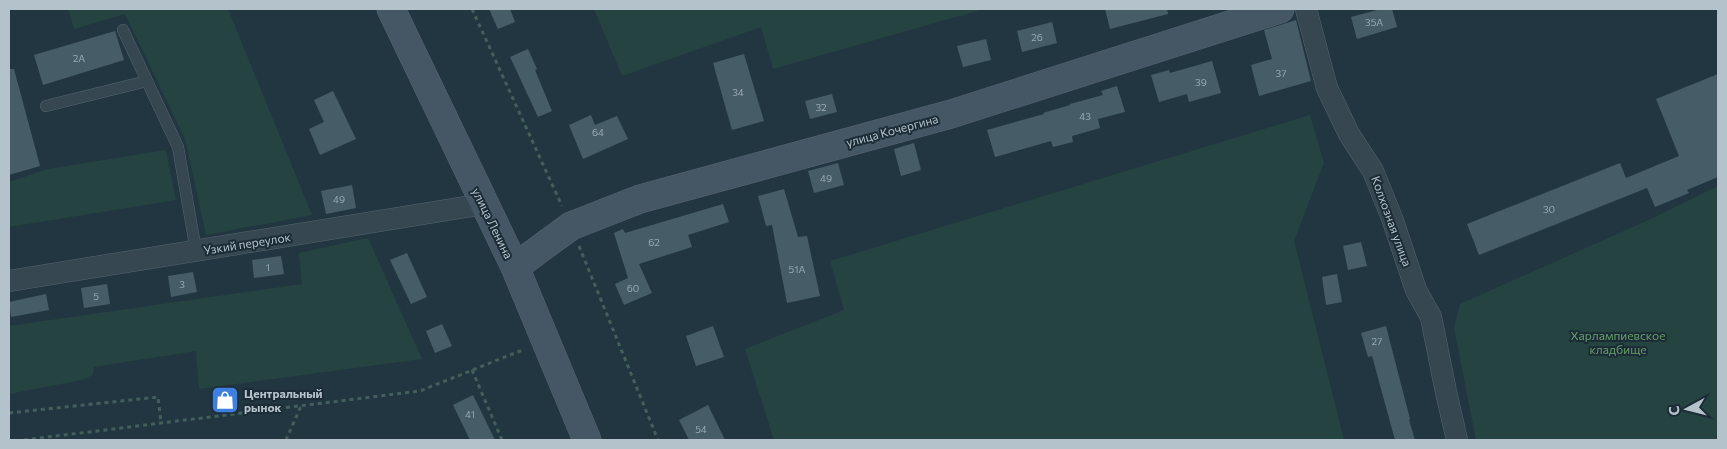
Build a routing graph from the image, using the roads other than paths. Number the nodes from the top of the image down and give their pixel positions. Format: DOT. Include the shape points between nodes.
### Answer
graph roads {
  1 [pos="391,9"];
  2 [pos="1280,9"];
  3 [pos="1306,9"];
  4 [pos="123,30"];
  5 [pos="147,81"];
  6 [pos="46,106"];
  7 [pos="484,204"];
  8 [pos="196,251"];
  9 [pos="514,267"];
  10 [pos="9,281"];
  11 [pos="587,440"];
  12 [pos="1457,440"];
  1 -- 7 [label="main road, улица Ленина"];
  2 -- 9 [label="main road, улица Кочергина" via="951,114 640,199 570,226"];
  3 -- 12 [label="street, Колхозная улица" via="1328,88 1349,134 1373,171 1416,290 1431,317"];
  4 -- 5 [label="lane"];
  5 -- 6 [label="lane"];
  5 -- 8 [label="lane" via="178,147"];
  7 -- 8 [label="street, Узкий переулок"];
  7 -- 9 [label="main road, улица Ленина"];
  8 -- 10 [label="street, Узкий переулок"];
  9 -- 11 [label="main road, улица Ленина"];
}
